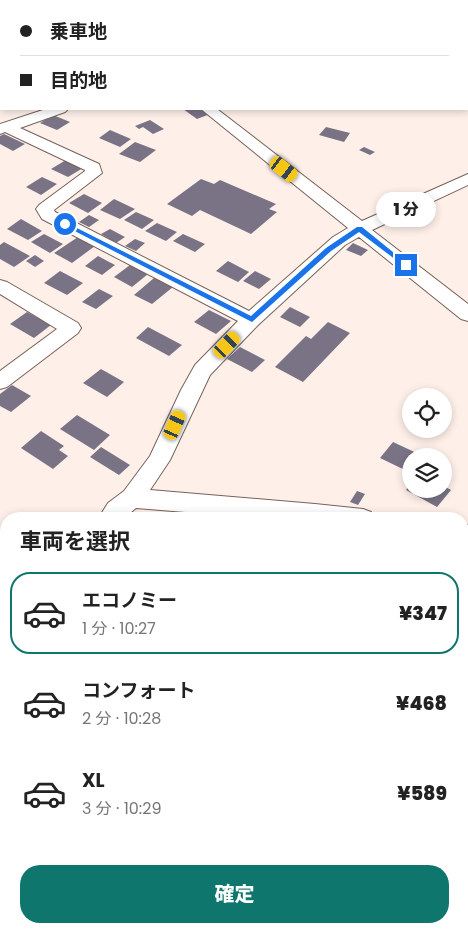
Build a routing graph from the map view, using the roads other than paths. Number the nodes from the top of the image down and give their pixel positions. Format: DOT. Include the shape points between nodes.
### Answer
graph roads {
  1 [pos="57,110"];
  2 [pos="209,110"];
  3 [pos="3,128"];
  4 [pos="468,179"];
  5 [pos="359,229"];
  6 [pos="0,286"];
  7 [pos="468,314"];
  8 [pos="252,320"];
  9 [pos="0,382"];
  10 [pos="132,498"];
  11 [pos="115,512"];
  12 [pos="303,512"];
  1 -- 3 [label="street"];
  2 -- 5 [label="street"];
  3 -- 8 [label="street" via="93,167 94,173 45,209 48,215"];
  4 -- 5 [label="street"];
  5 -- 7 [label="street"];
  5 -- 8 [label="street" via="328,249"];
  6 -- 9 [label="street" via="71,328"];
  8 -- 10 [label="street" via="202,370 159,460"];
  10 -- 11 [label="street"];
  10 -- 12 [label="street"];
}
